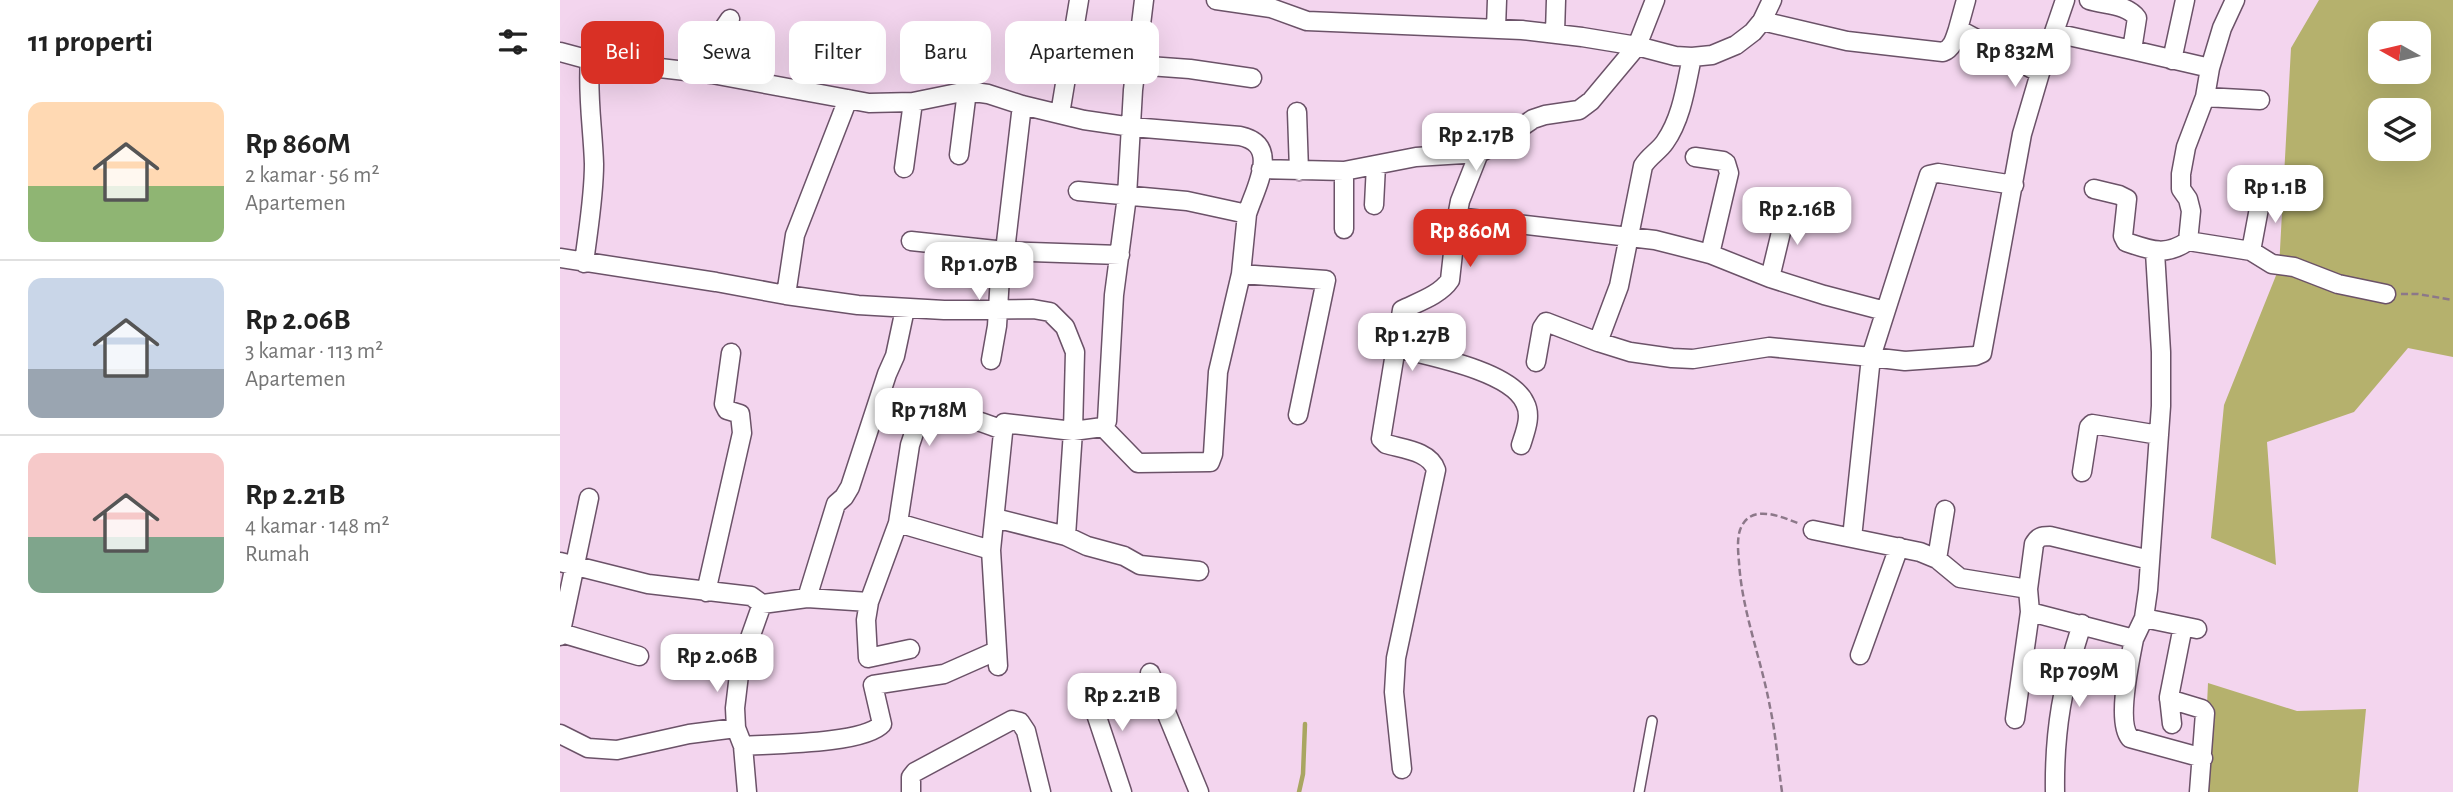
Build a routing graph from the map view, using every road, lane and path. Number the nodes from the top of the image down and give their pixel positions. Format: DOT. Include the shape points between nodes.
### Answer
graph roads {
  1 [pos="1079,0"];
  2 [pos="1144,0"];
  3 [pos="1216,0"];
  4 [pos="1497,0"];
  5 [pos="1556,0"];
  6 [pos="1655,0"];
  7 [pos="1772,0"];
  8 [pos="1966,0"];
  9 [pos="2065,0"];
  10 [pos="2089,0"];
  11 [pos="2185,0"];
  12 [pos="2235,0"];
  13 [pos="1141,21"];
  14 [pos="1762,22"];
  15 [pos="1496,28"];
  16 [pos="1958,29"];
  17 [pos="1555,33"];
  18 [pos="2055,33"];
  19 [pos="1637,46"];
  20 [pos="2133,50"];
  21 [pos="560,52"];
  22 [pos="1692,57"];
  23 [pos="581,58"];
  24 [pos="2172,60"];
  25 [pos="1159,68"];
  26 [pos="2210,68"];
  27 [pos="2040,73"];
  28 [pos="1252,78"];
  29 [pos="589,84"];
  30 [pos="766,84"];
  31 [pos="1134,84"];
  32 [pos="967,91"];
  33 [pos="2205,97"];
  34 [pos="848,99"];
  35 [pos="2260,100"];
  36 [pos="913,102"];
  37 [pos="1022,105"];
  38 [pos="1297,112"];
  39 [pos="1060,114"];
  40 [pos="1132,127"];
  41 [pos="1479,153"];
  42 [pos="959,155"];
  43 [pos="1695,157"];
  44 [pos="1376,166"];
  45 [pos="904,168"];
  46 [pos="1261,169"];
  47 [pos="1299,171"];
  48 [pos="1344,171"];
  49 [pos="2014,185"];
  50 [pos="2094,189"];
  51 [pos="1078,191"];
  52 [pos="2262,192"];
  53 [pos="1127,196"];
  54 [pos="1374,205"];
  55 [pos="1787,206"];
  56 [pos="1247,214"];
  57 [pos="1457,217"];
  58 [pos="1344,229"];
  59 [pos="1628,235"];
  60 [pos="911,241"];
  61 [pos="2188,241"];
  62 [pos="1005,251"];
  63 [pos="2251,251"];
  64 [pos="2155,252"];
  65 [pos="1710,254"];
  66 [pos="1119,255"];
  67 [pos="560,258"];
  68 [pos="584,263"];
  69 [pos="1241,274"];
  70 [pos="1770,278"];
  71 [pos="2386,293"];
  72 [pos="786,295"];
  73 [pos="2453,300"];
  74 [pos="905,309"];
  75 [pos="998,309"];
  76 [pos="1885,311"];
  77 [pos="1598,342"];
  78 [pos="1397,348"];
  79 [pos="731,353"];
  80 [pos="1871,357"];
  81 [pos="991,360"];
  82 [pos="1536,362"];
  83 [pos="1298,415"];
  84 [pos="1103,427"];
  85 [pos="1002,430"];
  86 [pos="1073,431"];
  87 [pos="2159,435"];
  88 [pos="1521,446"];
  89 [pos="2082,472"];
  90 [pos="589,498"];
  91 [pos="1945,510"];
  92 [pos="995,518"];
  93 [pos="898,523"];
  94 [pos="1813,530"];
  95 [pos="1066,536"];
  96 [pos="1852,538"];
  97 [pos="1899,547"];
  98 [pos="991,550"];
  99 [pos="1937,559"];
  100 [pos="2150,560"];
  101 [pos="567,564"];
  102 [pos="1199,571"];
  103 [pos="2028,589"];
  104 [pos="706,592"];
  105 [pos="807,598"];
  106 [pos="869,602"];
  107 [pos="762,604"];
  108 [pos="2030,612"];
  109 [pos="2144,618"];
  110 [pos="2082,624"];
  111 [pos="560,635"];
  112 [pos="2134,639"];
  113 [pos="910,649"];
  114 [pos="1860,655"];
  115 [pos="639,656"];
  116 [pos="1150,673"];
  117 [pos="1087,687"];
  118 [pos="2169,699"];
  119 [pos="2015,719"];
  120 [pos="1652,721"];
  121 [pos="2172,724"];
  122 [pos="736,728"];
  123 [pos="560,734"];
  124 [pos="743,746"];
  125 [pos="2203,758"];
  126 [pos="1402,769"];
  127 [pos="747,792"];
  128 [pos="911,792"];
  129 [pos="1041,792"];
  130 [pos="1122,792"];
  131 [pos="1199,792"];
  132 [pos="1639,792"];
  133 [pos="1782,792"];
  134 [pos="2055,792"];
  135 [pos="2199,792"];
  1 -- 39 [label="street"];
  2 -- 13 [label="street"];
  3 -- 15 [label="street" via="1271,8 1307,21"];
  4 -- 15 [label="street"];
  5 -- 17 [label="street"];
  6 -- 19 [label="street"];
  7 -- 14 [label="street"];
  8 -- 16 [label="street"];
  9 -- 18 [label="street"];
  10 -- 20 [label="street" via="2134,13"];
  11 -- 24 [label="street"];
  12 -- 26 [label="street"];
  14 -- 16 [label="street" via="1847,41 1943,52 1953,44"];
  14 -- 22 [label="street" via="1736,45 1713,55"];
  15 -- 17 [label="street"];
  16 -- 27 [label="street"];
  17 -- 19 [label="street"];
  18 -- 20 [label="street"];
  18 -- 27 [label="street"];
  19 -- 22 [label="street"];
  19 -- 41 [label="street" via="1586,107 1533,119"];
  20 -- 24 [label="street"];
  21 -- 23 [label="street"];
  22 -- 59 [label="street" via="1674,124 1643,166"];
  24 -- 26 [label="street"];
  25 -- 28 [label="street"];
  26 -- 33 [label="street"];
  27 -- 49 [label="street" via="2022,134"];
  29 -- 68 [label="street" via="594,168"];
  30 -- 34 [label="street"];
  31 -- 40 [label="street"];
  32 -- 36 [label="street"];
  32 -- 37 [label="street"];
  32 -- 42 [label="street"];
  33 -- 35 [label="street"];
  33 -- 61 [label="street" via="2181,174 2181,189 2191,211"];
  34 -- 36 [label="street"];
  34 -- 72 [label="street" via="795,235"];
  36 -- 45 [label="street"];
  37 -- 39 [label="street"];
  37 -- 62 [label="street"];
  38 -- 47 [label="street"];
  39 -- 40 [label="street"];
  40 -- 46 [label="street" via="1254,139 1264,156"];
  40 -- 53 [label="street"];
  41 -- 44 [label="street" via="1416,157"];
  41 -- 57 [label="street"];
  43 -- 65 [label="street" via="1723,161 1729,173"];
  44 -- 48 [label="street"];
  44 -- 54 [label="street"];
  46 -- 47 [label="street"];
  46 -- 56 [label="street"];
  47 -- 48 [label="street"];
  48 -- 58 [label="street"];
  49 -- 76 [label="street" via="1938,173 1929,176"];
  49 -- 80 [label="street" via="1982,353 1919,361"];
  50 -- 64 [label="street" via="2127,199 2124,240"];
  51 -- 53 [label="street"];
  52 -- 63 [label="street"];
  53 -- 56 [label="street" via="1187,201"];
  53 -- 66 [label="street"];
  55 -- 70 [label="street"];
  56 -- 69 [label="street"];
  57 -- 59 [label="street"];
  57 -- 78 [label="street" via="1450,280 1402,310"];
  59 -- 65 [label="street"];
  59 -- 77 [label="street" via="1619,286"];
  60 -- 62 [label="street"];
  61 -- 63 [label="street"];
  61 -- 64 [label="street"];
  62 -- 66 [label="street"];
  62 -- 75 [label="street"];
  63 -- 71 [label="street" via="2273,264"];
  64 -- 87 [label="street" via="2162,377"];
  65 -- 70 [label="street"];
  66 -- 84 [label="street"];
  67 -- 68 [label="street"];
  68 -- 72 [label="street"];
  69 -- 83 [label="street" via="1326,279"];
  69 -- 84 [label="street" via="1218,372 1210,462 1138,463"];
  70 -- 76 [label="street"];
  71 -- 73 [label="path"];
  72 -- 74 [label="street"];
  74 -- 75 [label="street"];
  74 -- 105 [label="street" via="895,356 850,486 836,504"];
  75 -- 81 [label="street"];
  75 -- 86 [label="street" via="1050,312 1065,327 1075,352"];
  76 -- 80 [label="street"];
  77 -- 80 [label="street" via="1672,358 1769,347"];
  77 -- 82 [label="street" via="1546,322"];
  78 -- 88 [label="street" via="1466,367 1509,385 1527,409"];
  78 -- 126 [label="street" via="1381,439 1426,456 1436,470 1396,658 1394,692"];
  79 -- 104 [label="street" via="724,404 740,414 742,433"];
  80 -- 96 [label="street"];
  84 -- 86 [label="street"];
  85 -- 86 [label="street" via="1006,422"];
  85 -- 92 [label="street"];
  85 -- 93 [label="street" via="977,421 920,415 910,445"];
  86 -- 95 [label="street"];
  87 -- 89 [label="street" via="2092,424"];
  87 -- 100 [label="street"];
  90 -- 101 [label="street"];
  91 -- 99 [label="street"];
  92 -- 95 [label="street"];
  92 -- 98 [label="street"];
  93 -- 98 [label="street"];
  93 -- 106 [label="street"];
  94 -- 96 [label="street"];
  94 -- 133 [label="path" via="1773,513 1759,514 1748,519 1739,537 1743,599 1770,707"];
  95 -- 102 [label="street" via="1140,565"];
  96 -- 97 [label="street"];
  97 -- 99 [label="street"];
  97 -- 114 [label="street"];
  98 -- 124 [label="street" via="997,659 944,674 873,685 882,724 856,737"];
  99 -- 103 [label="street" via="1959,578"];
  100 -- 103 [label="street" via="2042,536 2034,544"];
  100 -- 109 [label="street"];
  101 -- 104 [label="street" via="648,584"];
  101 -- 111 [label="street"];
  103 -- 108 [label="street"];
  104 -- 107 [label="street" via="751,596"];
  105 -- 106 [label="street"];
  105 -- 107 [label="street"];
  106 -- 113 [label="street" via="868,658"];
  107 -- 122 [label="street" via="740,666"];
  108 -- 110 [label="street"];
  108 -- 119 [label="street"];
  109 -- 112 [label="street"];
  109 -- 118 [label="street" via="2190,628"];
  110 -- 112 [label="street"];
  110 -- 134 [label="street" via="2061,698"];
  111 -- 115 [label="street"];
  112 -- 125 [label="street" via="2126,733 2130,738"];
  116 -- 131 [label="street"];
  117 -- 130 [label="street"];
  118 -- 121 [label="street"];
  118 -- 125 [label="street" via="2205,713"];
  120 -- 132 [label="lane"];
  122 -- 123 [label="street" via="617,750 588,748"];
  122 -- 124 [label="street"];
  124 -- 127 [label="street"];
  125 -- 135 [label="street"];
  128 -- 129 [label="street" via="915,772 1012,720 1026,731"];
}
